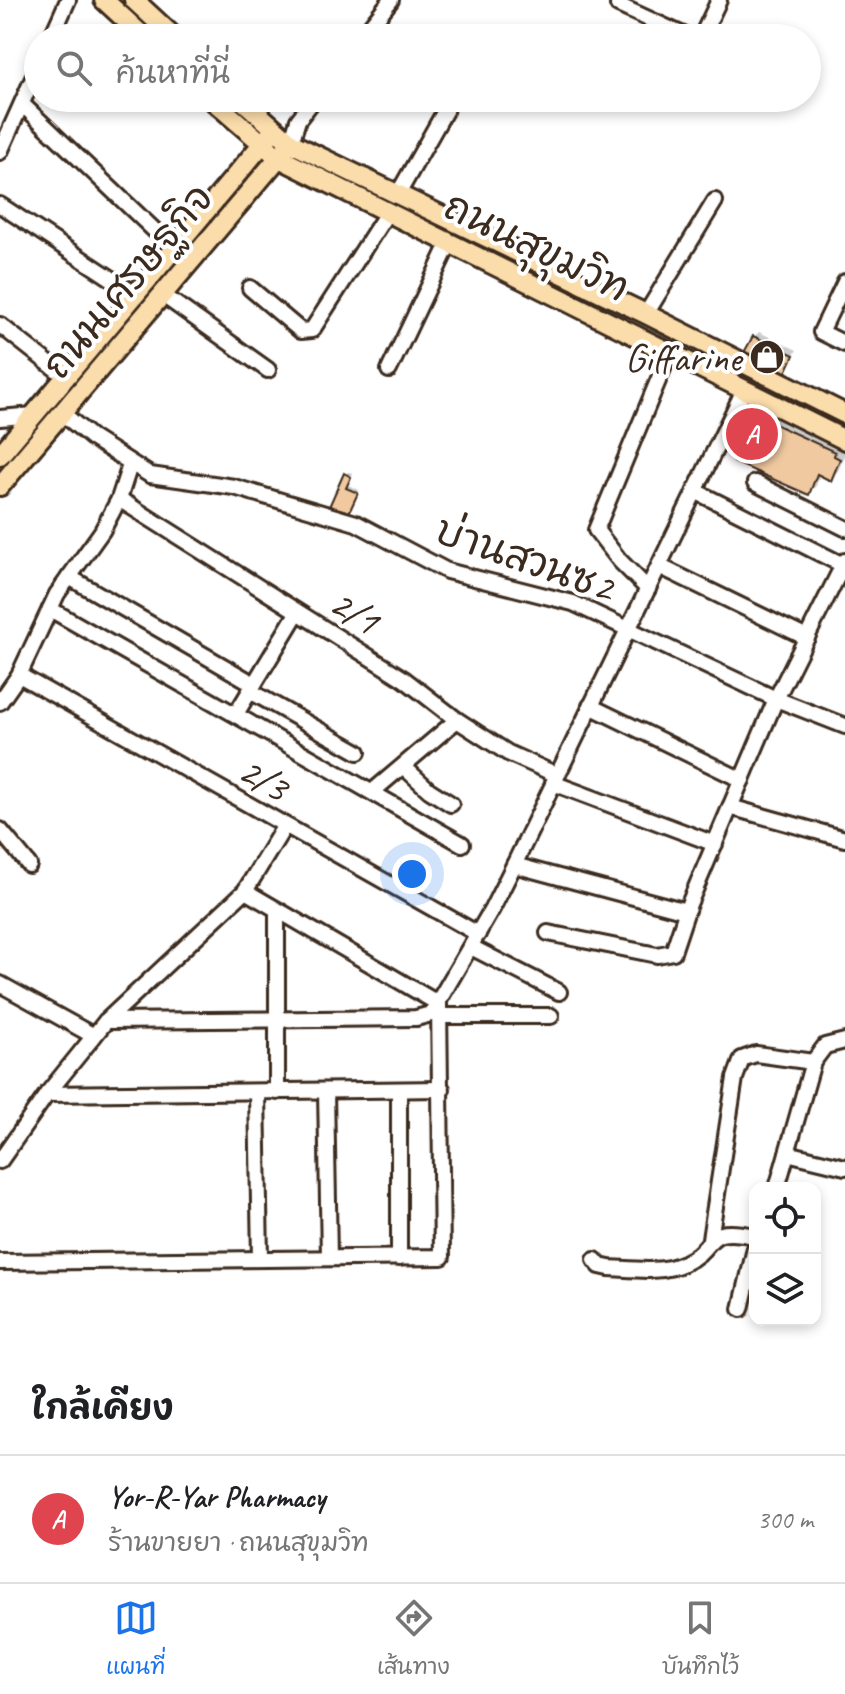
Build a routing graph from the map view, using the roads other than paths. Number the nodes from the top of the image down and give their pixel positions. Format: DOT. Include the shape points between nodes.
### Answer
graph roads {
  1 [pos="68,0"];
  2 [pos="104,0"];
  3 [pos="134,0"];
  4 [pos="391,0"];
  5 [pos="719,0"];
  6 [pos="618,5"];
  7 [pos="57,24"];
  8 [pos="130,24"];
  9 [pos="160,24"];
  10 [pos="372,24"];
  11 [pos="659,24"];
  12 [pos="708,24"];
  13 [pos="24,99"];
  14 [pos="22,104"];
  15 [pos="30,112"];
  16 [pos="225,112"];
  17 [pos="255,112"];
  18 [pos="304,112"];
  19 [pos="444,112"];
  20 [pos="298,120"];
  21 [pos="275,130"];
  22 [pos="4,134"];
  23 [pos="291,143"];
  24 [pos="261,145"];
  25 [pos="0,152"];
  26 [pos="279,158"];
  27 [pos="398,194"];
  28 [pos="715,201"];
  29 [pos="0,205"];
  30 [pos="387,213"];
  31 [pos="449,244"];
  32 [pos="174,249"];
  33 [pos="845,282"];
  34 [pos="250,288"];
  35 [pos="135,294"];
  36 [pos="163,295"];
  37 [pos="646,314"];
  38 [pos="0,325"];
  39 [pos="845,344"];
  40 [pos="670,352"];
  41 [pos="268,370"];
  42 [pos="389,370"];
  43 [pos="66,377"];
  44 [pos="744,390"];
  45 [pos="62,413"];
  46 [pos="845,414"];
  47 [pos="34,415"];
  48 [pos="0,418"];
  49 [pos="845,440"];
  50 [pos="0,455"];
  51 [pos="130,465"];
  52 [pos="755,483"];
  53 [pos="0,486"];
  54 [pos="695,491"];
  55 [pos="119,499"];
  56 [pos="845,528"];
  57 [pos="844,563"];
  58 [pos="659,566"];
  59 [pos="69,577"];
  60 [pos="648,589"];
  61 [pos="50,609"];
  62 [pos="297,613"];
  63 [pos="628,628"];
  64 [pos="807,638"];
  65 [pos="19,675"];
  66 [pos="252,687"];
  67 [pos="776,699"];
  68 [pos="0,702"];
  69 [pos="590,706"];
  70 [pos="236,714"];
  71 [pos="457,720"];
  72 [pos="845,726"];
  73 [pos="358,752"];
  74 [pos="404,767"];
  75 [pos="555,779"];
  76 [pos="742,780"];
  77 [pos="372,792"];
  78 [pos="451,804"];
  79 [pos="730,807"];
  80 [pos="284,827"];
  81 [pos="0,830"];
  82 [pos="845,839"];
  83 [pos="462,844"];
  84 [pos="715,844"];
  85 [pos="29,865"];
  86 [pos="514,865"];
  87 [pos="245,891"];
  88 [pos="277,910"];
  89 [pos="686,911"];
  90 [pos="548,933"];
  91 [pos="474,940"];
  92 [pos="0,984"];
  93 [pos="559,992"];
  94 [pos="439,1010"];
  95 [pos="551,1016"];
  96 [pos="276,1020"];
  97 [pos="106,1021"];
  98 [pos="94,1036"];
  99 [pos="845,1041"];
  100 [pos="813,1062"];
  101 [pos="442,1089"];
  102 [pos="399,1090"];
  103 [pos="326,1091"];
  104 [pos="257,1092"];
  105 [pos="277,1092"];
  106 [pos="47,1094"];
  107 [pos="787,1153"];
  108 [pos="0,1161"];
  109 [pos="845,1167"];
  110 [pos="779,1182"];
  111 [pos="749,1235"];
  112 [pos="710,1239"];
  113 [pos="754,1254"];
  114 [pos="329,1258"];
  115 [pos="399,1258"];
  116 [pos="260,1259"];
  117 [pos="595,1260"];
  118 [pos="0,1262"];
  119 [pos="741,1309"];
  1 -- 7 [label="street"];
  2 -- 8 [label="main road"];
  3 -- 9 [label="main road"];
  4 -- 10 [label="street"];
  5 -- 12 [label="street"];
  6 -- 11 [label="street"];
  13 -- 14 [label="street"];
  14 -- 22 [label="street"];
  15 -- 32 [label="street"];
  16 -- 24 [label="main road, ถนนสุขุมวิท"];
  17 -- 21 [label="main road, ถนนสุขุมวิท"];
  18 -- 20 [label="street"];
  19 -- 27 [label="street"];
  20 -- 21 [label="street"];
  20 -- 23 [label="street"];
  21 -- 23 [label="main road, ถนนสุขุมวิท"];
  21 -- 24 [label="main road, ถนนเศรษฐกิจ"];
  22 -- 25 [label="street"];
  23 -- 26 [label="main road, ถนนเศรษฐกิจ"];
  23 -- 27 [label="main road, ถนนสุขุมวิท"];
  24 -- 26 [label="main road, ถนนสุขุมวิท"];
  24 -- 32 [label="main road, ถนนเศรษฐกิจ"];
  26 -- 30 [label="main road, ถนนสุขุมวิท"];
  26 -- 36 [label="main road, ถนนเศรษฐกิจ"];
  27 -- 37 [label="main road, ถนนสุขุมวิท"];
  28 -- 37 [label="street"];
  29 -- 35 [label="street"];
  30 -- 31 [label="main road, ถนนสุขุมวิท"];
  30 -- 34 [label="street" via="307,333"];
  31 -- 40 [label="main road, ถนนสุขุมวิท"];
  31 -- 42 [label="street"];
  32 -- 35 [label="main road, ถนนเศรษฐกิจ"];
  33 -- 39 [label="street" via="821,332"];
  35 -- 43 [label="main road, ถนนเศรษฐกิจ"];
  36 -- 41 [label="street"];
  36 -- 45 [label="main road, ถนนเศรษฐกิจ"];
  37 -- 46 [label="main road, ถนนสุขุมวิท"];
  38 -- 43 [label="street"];
  40 -- 44 [label="main road, ถนนสุขุมวิท"];
  40 -- 60 [label="street" via="596,530"];
  43 -- 47 [label="main road, ถนนเศรษฐกิจ"];
  44 -- 49 [label="main road, ถนนสุขุมวิท"];
  44 -- 54 [label="street"];
  45 -- 51 [label="street, บ่านสวนซ2"];
  45 -- 53 [label="main road, ถนนเศรษฐกิจ"];
  47 -- 48 [label="street"];
  47 -- 50 [label="main road, ถนนเศรษฐกิจ"];
  51 -- 55 [label="street"];
  51 -- 63 [label="street, บ่านสวนซ2" via="150,475 234,487 356,523 447,571 573,603"];
  52 -- 56 [label="street"];
  54 -- 57 [label="street"];
  54 -- 58 [label="street"];
  55 -- 59 [label="street"];
  55 -- 62 [label="street, 2/1"];
  57 -- 64 [label="street"];
  58 -- 60 [label="street"];
  58 -- 64 [label="street"];
  59 -- 61 [label="street"];
  59 -- 66 [label="street"];
  60 -- 63 [label="street"];
  61 -- 65 [label="street"];
  61 -- 70 [label="street"];
  62 -- 66 [label="street"];
  62 -- 71 [label="street, 2/1" via="404,679"];
  63 -- 67 [label="street, บ่านสวนซ2"];
  63 -- 69 [label="street"];
  64 -- 67 [label="street"];
  65 -- 68 [label="street"];
  65 -- 80 [label="street, 2/3"];
  66 -- 70 [label="street"];
  66 -- 73 [label="street"];
  67 -- 72 [label="street, บ่านสวนซ2"];
  67 -- 76 [label="street"];
  69 -- 75 [label="street"];
  69 -- 76 [label="street"];
  70 -- 77 [label="street"];
  71 -- 74 [label="street"];
  71 -- 75 [label="street, 2/1"];
  74 -- 77 [label="street"];
  74 -- 78 [label="street"];
  75 -- 84 [label="street, 2/1"];
  75 -- 86 [label="street"];
  76 -- 79 [label="street"];
  77 -- 83 [label="street"];
  79 -- 82 [label="street"];
  79 -- 84 [label="street"];
  80 -- 87 [label="street"];
  80 -- 91 [label="street, 2/3"];
  81 -- 85 [label="street"];
  84 -- 89 [label="street"];
  86 -- 89 [label="street"];
  86 -- 91 [label="street"];
  87 -- 88 [label="street"];
  87 -- 97 [label="street"];
  88 -- 94 [label="street"];
  88 -- 96 [label="street"];
  89 -- 90 [label="street" via="669,954"];
  91 -- 93 [label="street, 2/3"];
  91 -- 94 [label="street"];
  92 -- 98 [label="street"];
  94 -- 95 [label="street"];
  94 -- 96 [label="street" via="416,1018"];
  94 -- 101 [label="street"];
  96 -- 97 [label="street"];
  96 -- 105 [label="street"];
  97 -- 98 [label="street"];
  98 -- 106 [label="street"];
  99 -- 100 [label="street" via="825,1046"];
  100 -- 107 [label="street"];
  100 -- 112 [label="street" via="756,1054 742,1059"];
  101 -- 102 [label="street"];
  101 -- 115 [label="street" via="442,1257"];
  102 -- 103 [label="street"];
  102 -- 115 [label="street"];
  103 -- 105 [label="street"];
  103 -- 114 [label="street"];
  104 -- 105 [label="street"];
  104 -- 106 [label="street"];
  104 -- 116 [label="street"];
  106 -- 108 [label="street"];
  107 -- 109 [label="street"];
  107 -- 110 [label="street"];
  111 -- 112 [label="street" via="731,1231"];
  112 -- 117 [label="street" via="686,1263 667,1268 609,1268"];
  113 -- 119 [label="street"];
  114 -- 115 [label="street"];
  114 -- 116 [label="street"];
  116 -- 118 [label="street"];
}
